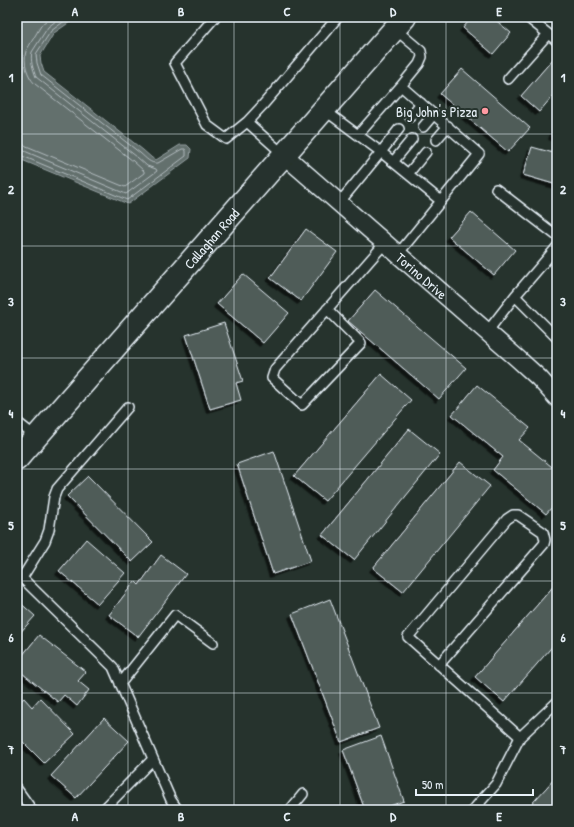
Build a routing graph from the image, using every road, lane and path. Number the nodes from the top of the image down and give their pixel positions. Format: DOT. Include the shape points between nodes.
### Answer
graph roads {
  1 [pos="215,17"];
  2 [pos="338,17"];
  3 [pos="527,17"];
  4 [pos="400,23"];
  5 [pos="548,34"];
  6 [pos="557,41"];
  7 [pos="508,79"];
  8 [pos="401,86"];
  9 [pos="421,103"];
  10 [pos="323,110"];
  11 [pos="434,114"];
  12 [pos="410,117"];
  13 [pos="247,122"];
  14 [pos="448,126"];
  15 [pos="423,127"];
  16 [pos="399,129"];
  17 [pos="358,135"];
  18 [pos="412,139"];
  19 [pos="436,140"];
  20 [pos="380,152"];
  21 [pos="426,152"];
  22 [pos="284,155"];
  23 [pos="393,162"];
  24 [pos="408,174"];
  25 [pos="496,189"];
  26 [pos="441,201"];
  27 [pos="338,203"];
  28 [pos="557,236"];
  29 [pos="385,243"];
  30 [pos="557,247"];
  31 [pos="398,254"];
  32 [pos="515,296"];
  33 [pos="327,309"];
  34 [pos="487,332"];
  35 [pos="557,338"];
  36 [pos="557,398"];
  37 [pos="128,407"];
  38 [pos="17,422"];
  39 [pos="36,437"];
  40 [pos="18,456"];
  41 [pos="20,575"];
  42 [pos="213,643"];
  43 [pos="439,664"];
  44 [pos="120,684"];
  45 [pos="557,702"];
  46 [pos="520,737"];
  47 [pos="153,759"];
  48 [pos="17,789"];
  49 [pos="303,794"];
  50 [pos="32,810"];
  51 [pos="103,810"];
  52 [pos="178,810"];
  53 [pos="290,810"];
  54 [pos="473,810"];
  1 -- 13 [label="lane" via="176,63 207,124 226,139"];
  2 -- 13 [label="lane"];
  3 -- 5 [label="lane"];
  4 -- 8 [label="lane" via="422,57"];
  4 -- 10 [label="main road, Callaghan Road"];
  5 -- 6 [label="lane"];
  5 -- 7 [label="lane"];
  8 -- 9 [label="lane"];
  8 -- 17 [label="lane"];
  9 -- 11 [label="lane"];
  9 -- 12 [label="lane"];
  10 -- 17 [label="lane"];
  10 -- 22 [label="main road, Callaghan Road"];
  11 -- 14 [label="lane"];
  11 -- 15 [label="lane"];
  13 -- 22 [label="lane"];
  14 -- 19 [label="lane"];
  14 -- 26 [label="lane" via="479,154"];
  16 -- 20 [label="lane"];
  17 -- 20 [label="lane"];
  18 -- 23 [label="lane"];
  20 -- 23 [label="lane"];
  20 -- 27 [label="lane"];
  21 -- 24 [label="lane"];
  22 -- 27 [label="street, Torino Drive"];
  22 -- 39 [label="main road, Callaghan Road"];
  23 -- 24 [label="lane"];
  24 -- 26 [label="lane"];
  25 -- 28 [label="lane"];
  26 -- 31 [label="lane"];
  27 -- 29 [label="street, Torino Drive"];
  29 -- 31 [label="street, Torino Drive"];
  29 -- 33 [label="lane"];
  30 -- 32 [label="lane"];
  31 -- 34 [label="street, Torino Drive"];
  32 -- 34 [label="lane"];
  32 -- 35 [label="lane"];
  33 -- 33 [label="lane" via="275,369 272,378 302,405 361,343"];
  34 -- 36 [label="street, Torino Drive" via="539,378"];
  37 -- 41 [label="lane" via="57,489 45,541"];
  38 -- 39 [label="lane"];
  39 -- 40 [label="main road, Callaghan Road"];
  41 -- 44 [label="lane" via="113,667"];
  42 -- 44 [label="lane" via="175,615"];
  43 -- 43 [label="lane" via="408,637 507,519 518,515 543,532 544,544"];
  43 -- 46 [label="lane"];
  44 -- 47 [label="lane"];
  45 -- 46 [label="lane"];
  46 -- 54 [label="lane" via="496,784"];
  47 -- 51 [label="lane"];
  47 -- 52 [label="lane"];
  48 -- 50 [label="lane"];
  49 -- 53 [label="lane"];
}
